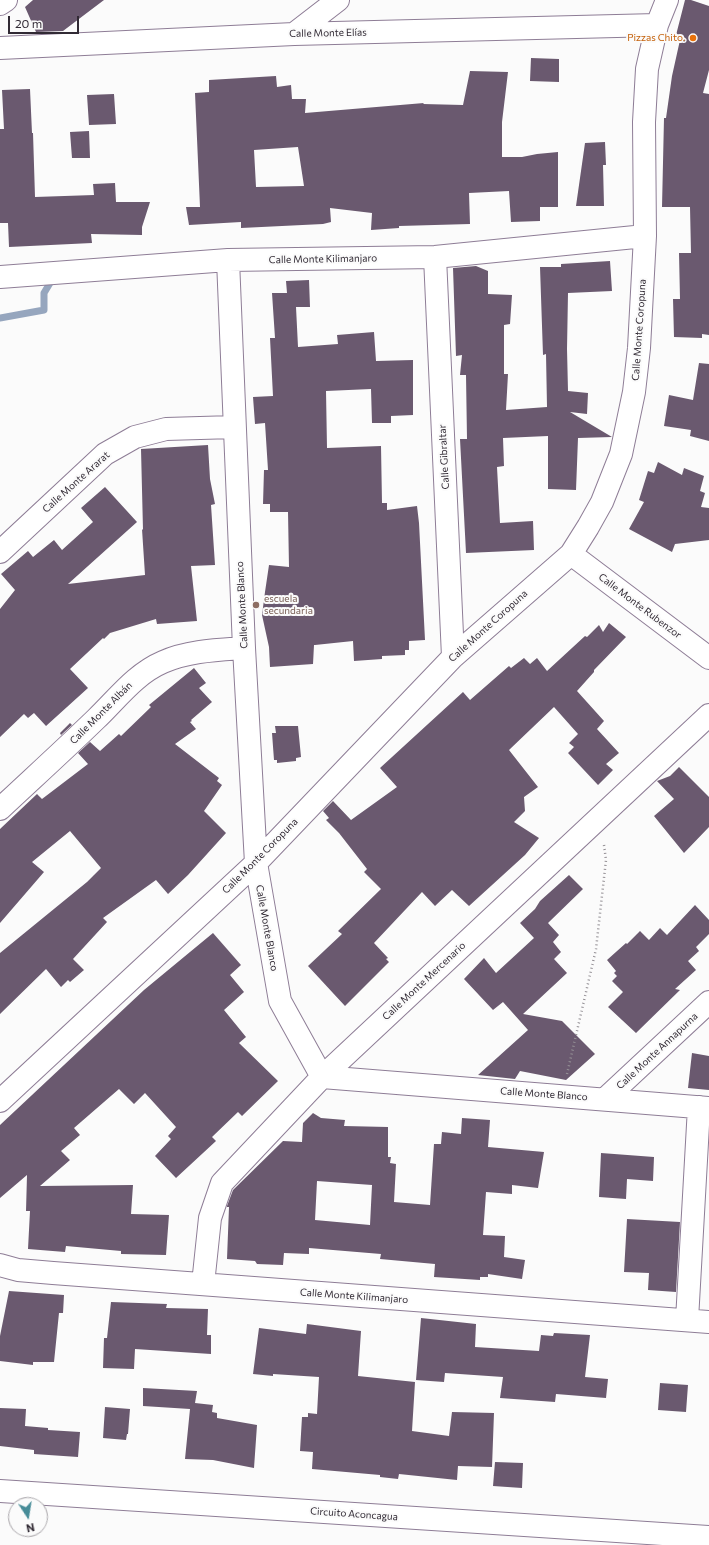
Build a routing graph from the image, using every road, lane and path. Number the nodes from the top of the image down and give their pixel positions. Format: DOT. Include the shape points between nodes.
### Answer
graph roads {
  1 [pos="6,0"];
  2 [pos="338,0"];
  3 [pos="667,0"];
  4 [pos="0,4"];
  5 [pos="657,25"];
  6 [pos="294,34"];
  7 [pos="0,48"];
  8 [pos="645,236"];
  9 [pos="435,257"];
  10 [pos="228,260"];
  11 [pos="0,277"];
  12 [pos="234,427"];
  13 [pos="0,552"];
  14 [pos="571,554"];
  15 [pos="244,648"];
  16 [pos="453,657"];
  17 [pos="709,658"];
  18 [pos="709,715"];
  19 [pos="0,809"];
  20 [pos="600,816"];
  21 [pos="256,863"];
  22 [pos="709,1002"];
  23 [pos="322,1077"];
  24 [pos="562,1096"];
  25 [pos="605,1099"];
  26 [pos="0,1101"];
  27 [pos="704,1108"];
  28 [pos="0,1265"];
  29 [pos="203,1284"];
  30 [pos="687,1320"];
  31 [pos="709,1322"];
  32 [pos="0,1491"];
  33 [pos="709,1537"];
  1 -- 4 [label="street"];
  2 -- 6 [label="street"];
  3 -- 5 [label="street, Calle Monte Coropuna"];
  5 -- 6 [label="street, Calle Monte Elías"];
  5 -- 8 [label="street, Calle Monte Coropuna" via="647,69 644,122"];
  6 -- 7 [label="street, Calle Monte Elías"];
  8 -- 9 [label="street, Calle Monte Kilimanjaro"];
  8 -- 14 [label="street, Calle Monte Coropuna" via="639,348 634,392 621,454 602,502"];
  9 -- 10 [label="street, Calle Monte Kilimanjaro"];
  9 -- 16 [label="street, Calle Gibraltar"];
  10 -- 11 [label="street, Calle Monte Kilimanjaro"];
  10 -- 12 [label="street, Calle Monte Blanco"];
  12 -- 13 [label="street, Calle Monte Ararat" via="166,429 135,437 105,454"];
  12 -- 15 [label="street, Calle Monte Blanco"];
  14 -- 16 [label="street, Calle Monte Coropuna"];
  14 -- 17 [label="street, Calle Monte Rubenzor"];
  15 -- 19 [label="street, Calle Monte Albán" via="184,655 162,663 133,681"];
  15 -- 21 [label="street, Calle Monte Blanco"];
  16 -- 21 [label="street, Calle Monte Coropuna"];
  18 -- 20 [label="street, Calle Monte Mercenario"];
  20 -- 23 [label="street, Calle Monte Mercenario"];
  20 -- 24 [label="path" via="606,860 596,949"];
  21 -- 23 [label="street, Calle Monte Blanco" via="280,1000"];
  21 -- 26 [label="street, Calle Monte Coropuna"];
  22 -- 25 [label="street, Calle Monte Annapurna"];
  23 -- 24 [label="street, Calle Monte Blanco"];
  23 -- 29 [label="street, Calle Monte Mercenario" via="222,1183 210,1218"];
  24 -- 25 [label="street, Calle Monte Blanco"];
  25 -- 27 [label="street, Calle Monte Blanco"];
  27 -- 30 [label="street"];
  28 -- 29 [label="street, Calle Monte Kilimanjaro" via="18,1270"];
  29 -- 30 [label="street, Calle Monte Kilimanjaro"];
  30 -- 31 [label="street, Calle Monte Kilimanjaro"];
  32 -- 33 [label="street, Circuito Aconcagua"];
}
